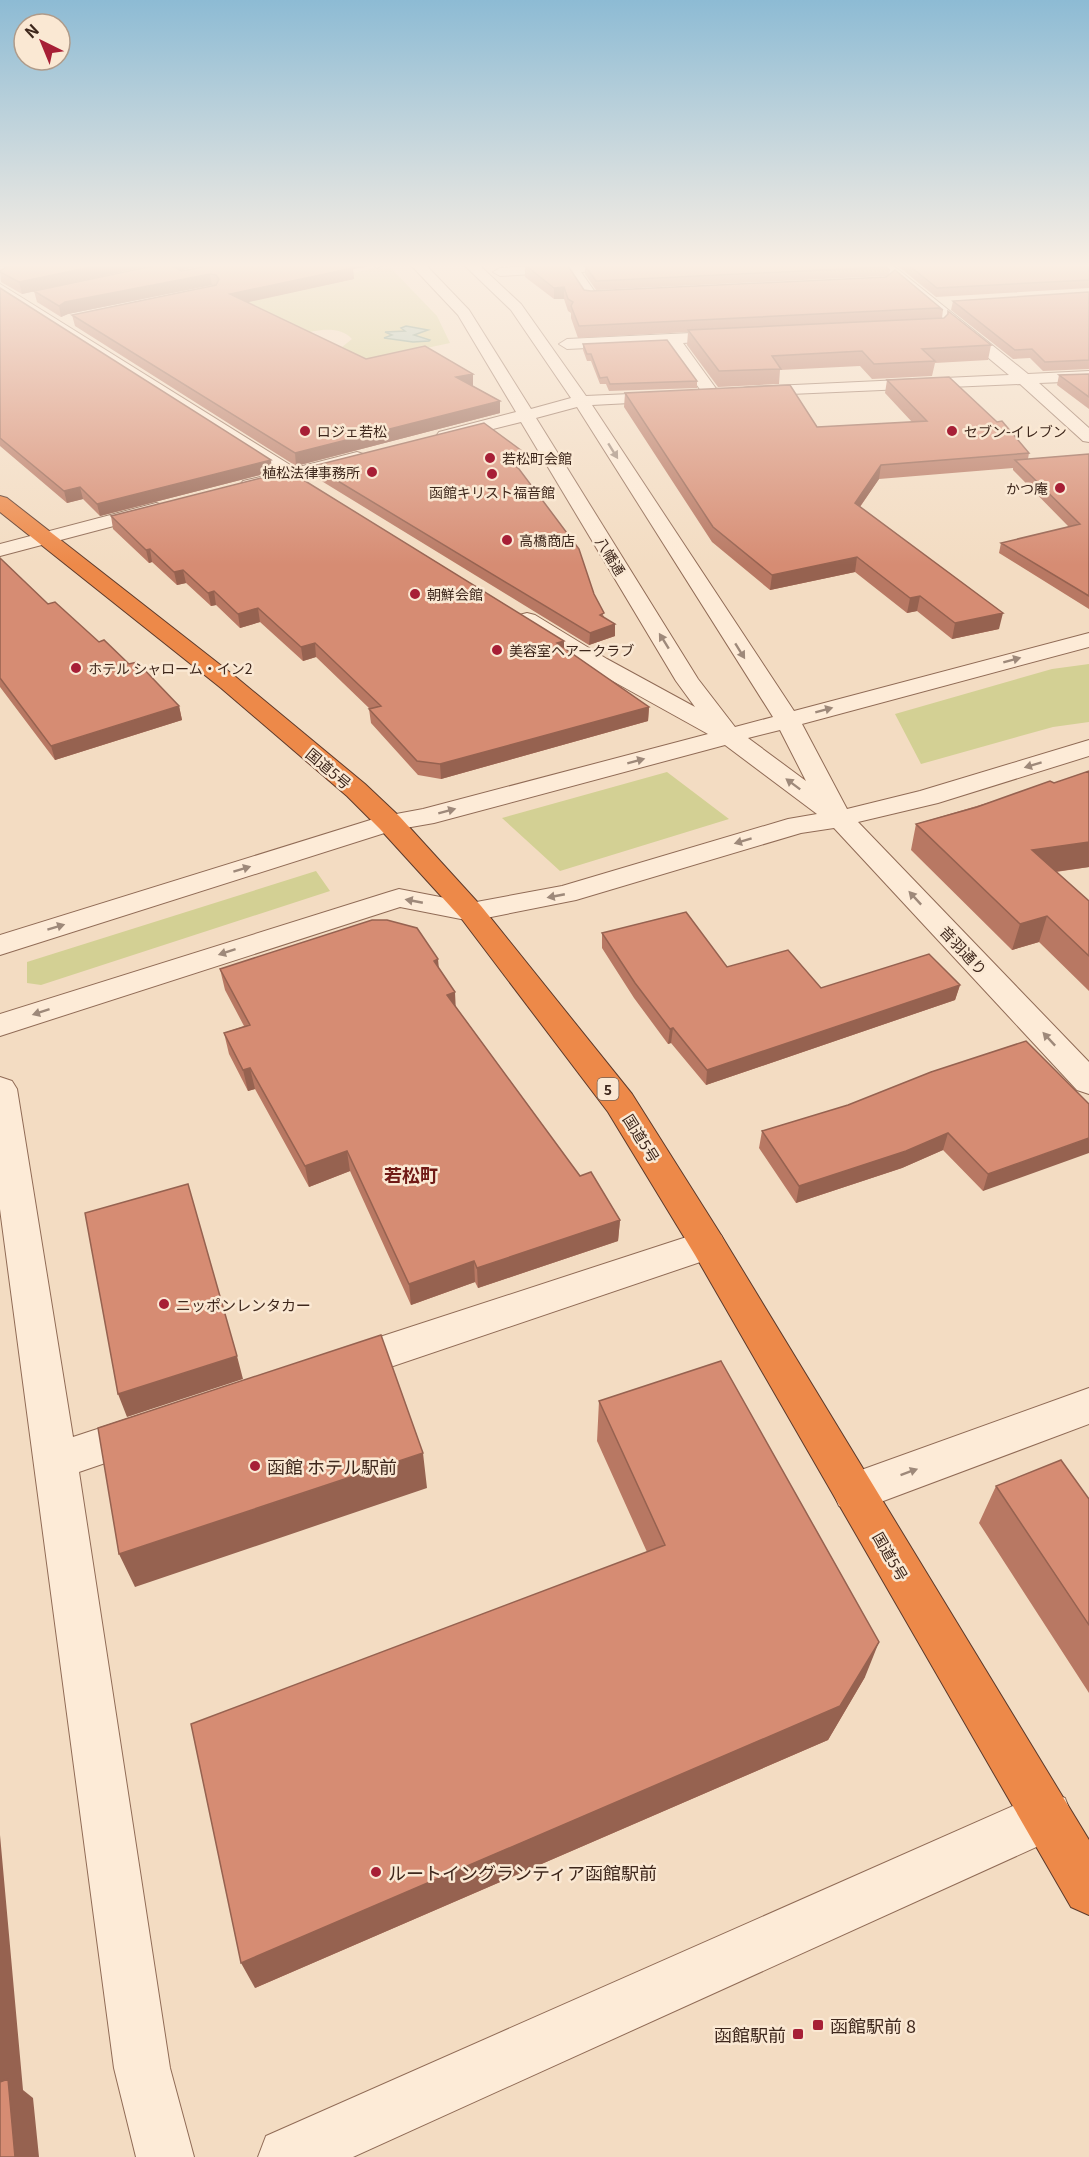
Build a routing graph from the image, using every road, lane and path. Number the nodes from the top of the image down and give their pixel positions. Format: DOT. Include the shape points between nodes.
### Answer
graph roads {
  1 [pos="119,364"];
  2 [pos="494,364"];
  3 [pos="555,364"];
  4 [pos="690,364"];
  5 [pos="1005,364"];
  6 [pos="1089,376"];
  7 [pos="1024,379"];
  8 [pos="712,394"];
  9 [pos="581,401"];
  10 [pos="526,416"];
  11 [pos="1089,437"];
  12 [pos="430,440"];
  13 [pos="373,454"];
  14 [pos="292,474"];
  15 [pos="236,489"];
  16 [pos="322,492"];
  17 [pos="0,502"];
  18 [pos="168,506"];
  19 [pos="44,538"];
  20 [pos="0,550"];
  21 [pos="510,609"];
  22 [pos="1089,640"];
  23 [pos="787,720"];
  24 [pos="728,735"];
  25 [pos="1089,748"];
  26 [pos="840,819"];
  27 [pos="390,823"];
  28 [pos="471,912"];
  29 [pos="0,945"];
  30 [pos="0,1025"];
  31 [pos="1089,1082"];
  32 [pos="0,1089"];
  33 [pos="708,1245"];
  34 [pos="315,1375"];
  35 [pos="1089,1406"];
  36 [pos="180,1420"];
  37 [pos="56,1461"];
  38 [pos="854,1492"];
  39 [pos="1047,1816"];
  40 [pos="1089,1889"];
  41 [pos="165,2157"];
  42 [pos="287,2157"];
  1 -- 14 [label="street"];
  2 -- 10 [label="street, 八幡通"];
  3 -- 9 [label="street"];
  4 -- 8 [label="street"];
  5 -- 7 [label="street"];
  6 -- 7 [label="street"];
  7 -- 8 [label="street"];
  7 -- 11 [label="street"];
  8 -- 9 [label="street"];
  9 -- 10 [label="street"];
  9 -- 23 [label="street, one-way"];
  10 -- 12 [label="street"];
  24 -- 10 [label="street, 八幡通, one-way" via="688,681"];
  13 -- 14 [label="street"];
  14 -- 15 [label="street"];
  14 -- 16 [label="street"];
  17 -- 19 [label="highway, 国道5号 / 5"];
  18 -- 19 [label="street"];
  19 -- 20 [label="street"];
  19 -- 27 [label="highway, 国道5号 / 5" via="230,683"];
  21 -- 24 [label="street" via="599,664"];
  23 -- 22 [label="street, one-way"];
  23 -- 24 [label="street"];
  23 -- 26 [label="street"];
  26 -- 24 [label="street, 八幡通, one-way"];
  27 -- 24 [label="street, one-way" via="425,817"];
  25 -- 26 [label="street, one-way" via="929,797"];
  26 -- 28 [label="street, one-way" via="798,825 566,894"];
  31 -- 26 [label="street, 音羽通り, one-way"];
  27 -- 28 [label="highway, 国道5号 / 5"];
  29 -- 27 [label="street, one-way"];
  28 -- 30 [label="street, one-way" via="399,898"];
  28 -- 33 [label="highway, 国道5号 / 5" via="620,1103"];
  32 -- 37 [label="street"];
  33 -- 34 [label="street"];
  33 -- 38 [label="highway, 国道5号 / 5"];
  38 -- 35 [label="street, one-way"];
  36 -- 37 [label="street"];
  37 -- 41 [label="street" via="142,2068"];
  38 -- 39 [label="highway, 国道5号 / 5"];
  39 -- 40 [label="highway, 国道5号 / 5"];
  39 -- 42 [label="street"];
}
